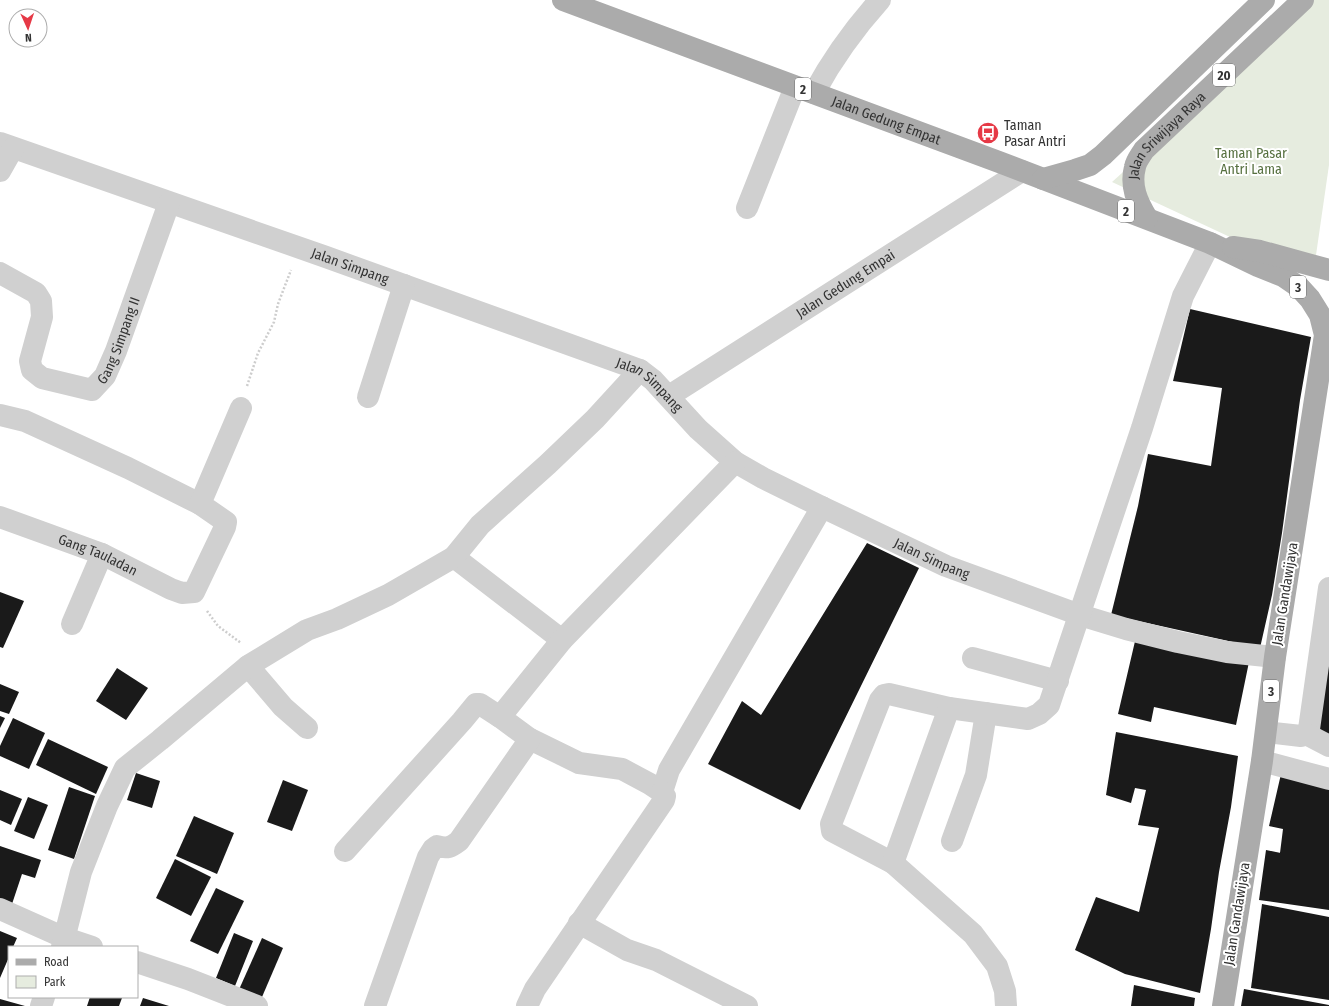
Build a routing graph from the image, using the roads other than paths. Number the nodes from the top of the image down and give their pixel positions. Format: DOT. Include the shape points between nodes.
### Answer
graph roads {
  1 [pos="563,0"];
  2 [pos="880,0"];
  3 [pos="1264,0"];
  4 [pos="1304,0"];
  5 [pos="804,90"];
  6 [pos="6,146"];
  7 [pos="0,171"];
  8 [pos="1022,171"];
  9 [pos="1043,178"];
  10 [pos="169,203"];
  11 [pos="747,208"];
  12 [pos="1147,218"];
  13 [pos="1210,243"];
  14 [pos="1329,270"];
  15 [pos="0,273"];
  16 [pos="404,285"];
  17 [pos="640,370"];
  18 [pos="1324,381"];
  19 [pos="669,396"];
  20 [pos="368,397"];
  21 [pos="241,408"];
  22 [pos="0,416"];
  23 [pos="735,462"];
  24 [pos="200,504"];
  25 [pos="822,507"];
  26 [pos="0,517"];
  27 [pos="102,554"];
  28 [pos="454,557"];
  29 [pos="1329,588"];
  30 [pos="1080,615"];
  31 [pos="72,624"];
  32 [pos="562,640"];
  33 [pos="1275,657"];
  34 [pos="973,658"];
  35 [pos="254,662"];
  36 [pos="1058,681"];
  37 [pos="949,708"];
  38 [pos="986,713"];
  39 [pos="500,717"];
  40 [pos="307,728"];
  41 [pos="1266,732"];
  42 [pos="1306,734"];
  43 [pos="530,739"];
  44 [pos="1329,746"];
  45 [pos="1262,761"];
  46 [pos="1329,779"];
  47 [pos="662,792"];
  48 [pos="952,841"];
  49 [pos="345,850"];
  50 [pos="893,864"];
  51 [pos="0,909"];
  52 [pos="579,923"];
  53 [pos="63,942"];
  54 [pos="86,946"];
  55 [pos="138,962"];
  56 [pos="257,1006"];
  57 [pos="375,1006"];
  58 [pos="527,1006"];
  59 [pos="747,1006"];
  60 [pos="1006,1006"];
  61 [pos="1223,1006"];
  1 -- 5 [label="main road, Jalan Gedung Empat / 2"];
  2 -- 5 [label="street" via="831,63"];
  3 -- 9 [label="main road, Jalan Sriwijaya Raya / 20" via="1104,155 1090,165"];
  4 -- 12 [label="main road, Jalan Sriwijaya Raya / 20" via="1144,150 1135,165 1133,178 1138,204"];
  5 -- 8 [label="main road, Jalan Gedung Empat / 2"];
  5 -- 11 [label="street"];
  6 -- 7 [label="street"];
  6 -- 10 [label="street, Jalan Simpang"];
  8 -- 9 [label="main road, Jalan Gedung Empat / 2"];
  8 -- 19 [label="street, Jalan Gedung Empai"];
  9 -- 12 [label="main road, Jalan Gedung Empat / 2"];
  10 -- 15 [label="street, Gang Simpang II" via="116,351 105,376 92,390 42,378 32,370 30,361 42,317 41,300 36,293"];
  10 -- 16 [label="street, Jalan Simpang"];
  12 -- 13 [label="main road, Jalan Gedung Empat / 2"];
  13 -- 14 [label="main road" via="1260,251"];
  13 -- 18 [label="main road, Jalan Gandawijaya / 3" via="1282,276 1299,287 1310,299 1320,315 1325,335"];
  13 -- 30 [label="street" via="1183,296"];
  16 -- 17 [label="street, Jalan Simpang"];
  16 -- 20 [label="street"];
  17 -- 19 [label="street, Jalan Simpang"];
  17 -- 28 [label="street" via="579,434 480,525"];
  18 -- 33 [label="main road, Jalan Gandawijaya / 3"];
  19 -- 23 [label="street, Jalan Simpang" via="693,424"];
  21 -- 24 [label="street"];
  22 -- 24 [label="street" via="25,422 128,468"];
  23 -- 25 [label="street, Jalan Simpang"];
  23 -- 32 [label="street"];
  24 -- 27 [label="street, Gang Tauladan" via="226,522 194,592 182,594"];
  25 -- 30 [label="street, Jalan Simpang" via="946,566"];
  25 -- 47 [label="street" via="668,770"];
  26 -- 27 [label="street, Gang Tauladan"];
  27 -- 31 [label="street"];
  28 -- 32 [label="street"];
  28 -- 35 [label="street" via="388,595 307,630"];
  29 -- 42 [label="street" via="1309,729"];
  30 -- 33 [label="street, Jalan Simpang" via="1178,642 1227,652"];
  30 -- 36 [label="street"];
  32 -- 39 [label="street"];
  33 -- 41 [label="main road, Jalan Gandawijaya / 3"];
  34 -- 36 [label="street"];
  35 -- 40 [label="street" via="283,708"];
  35 -- 53 [label="street" via="125,768 81,872"];
  36 -- 38 [label="street" via="1049,704 1039,714 1028,719"];
  37 -- 38 [label="street"];
  37 -- 50 [label="street"];
  37 -- 50 [label="street" via="884,695 831,824 832,831"];
  38 -- 48 [label="street" via="976,775"];
  39 -- 43 [label="street"];
  39 -- 49 [label="street" via="476,704"];
  41 -- 42 [label="street" via="1295,736"];
  41 -- 45 [label="main road, Jalan Gandawijaya / 3"];
  42 -- 44 [label="street"];
  43 -- 47 [label="street" via="579,764 622,769"];
  43 -- 57 [label="street" via="459,841 451,847 437,846 430,853"];
  45 -- 46 [label="street"];
  45 -- 61 [label="main road, Jalan Gandawijaya / 3"];
  47 -- 52 [label="street" via="664,800"];
  50 -- 60 [label="street" via="973,934 996,966 1005,991"];
  51 -- 53 [label="street"];
  52 -- 58 [label="street" via="535,989"];
  52 -- 59 [label="street" via="627,950 656,960"];
  53 -- 54 [label="street"];
  55 -- 56 [label="street"];
}
